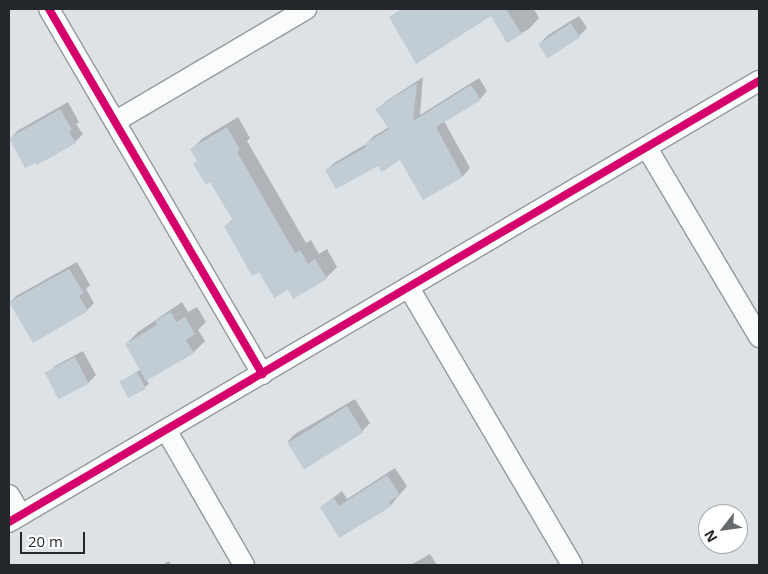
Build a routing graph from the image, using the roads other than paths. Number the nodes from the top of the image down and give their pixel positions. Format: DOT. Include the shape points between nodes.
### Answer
graph roads {
  1 [pos="49,9"];
  2 [pos="306,9"];
  3 [pos="759,81"];
  4 [pos="116,121"];
  5 [pos="647,148"];
  6 [pos="409,288"];
  7 [pos="759,337"];
  8 [pos="262,374"];
  9 [pos="166,430"];
  10 [pos="9,495"];
  11 [pos="15,519"];
  12 [pos="244,565"];
  13 [pos="572,565"];
  1 -- 4 [label="street"];
  2 -- 4 [label="street"];
  3 -- 5 [label="street"];
  4 -- 8 [label="street"];
  5 -- 6 [label="street"];
  5 -- 7 [label="street"];
  6 -- 8 [label="street"];
  6 -- 13 [label="street"];
  8 -- 9 [label="street"];
  9 -- 11 [label="street"];
  9 -- 12 [label="street"];
  10 -- 11 [label="street"];
}
